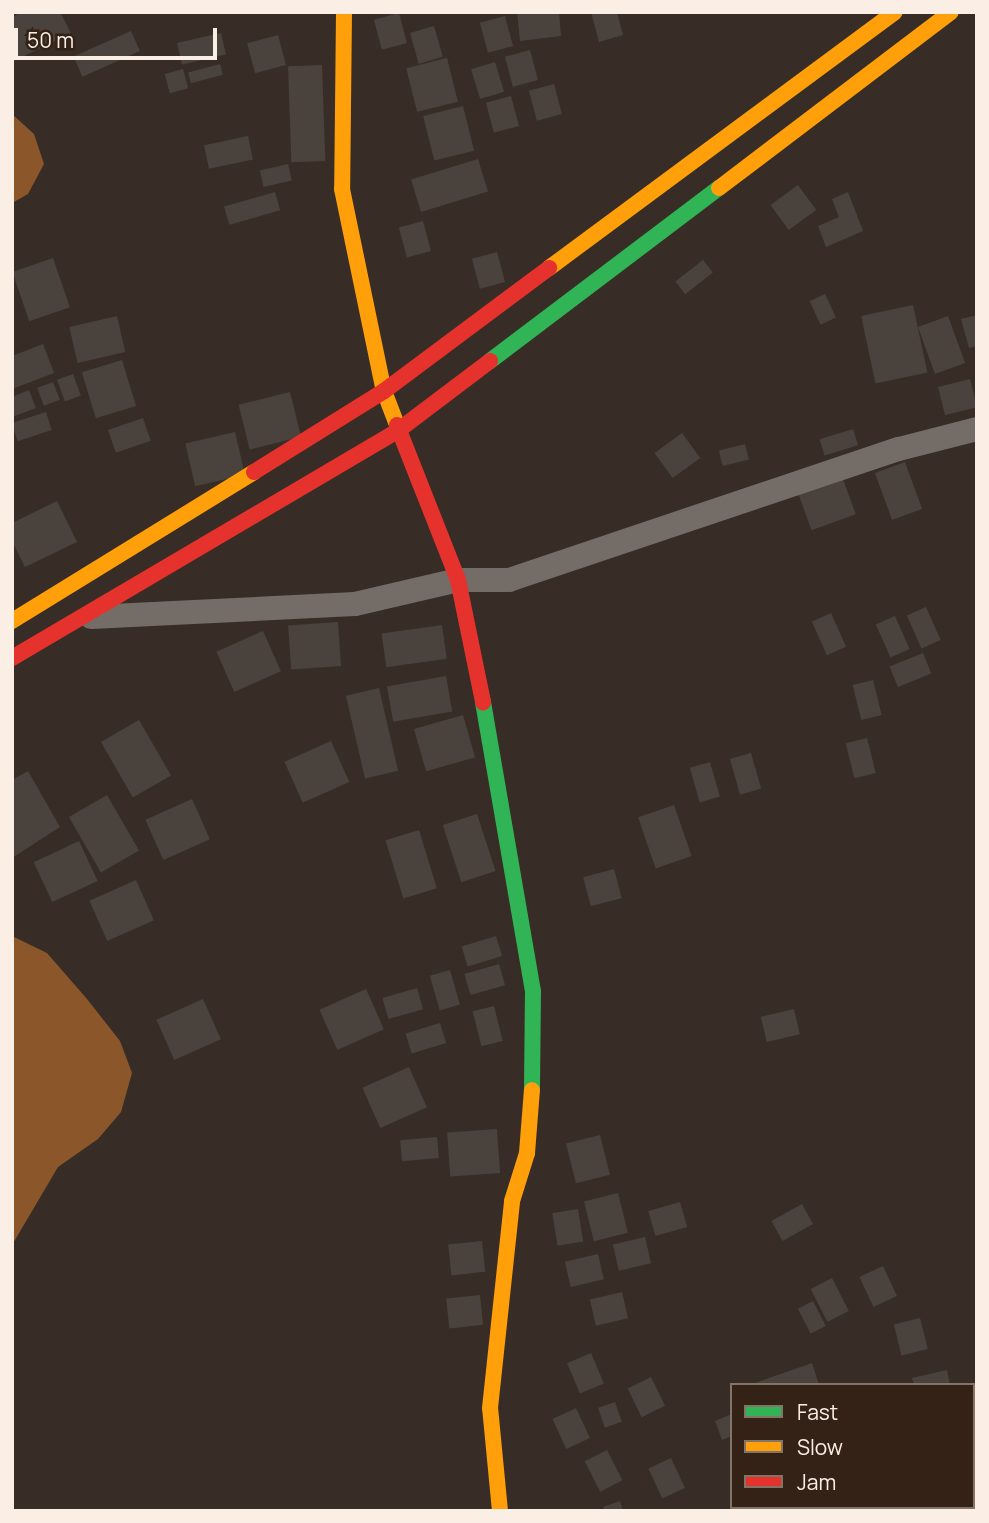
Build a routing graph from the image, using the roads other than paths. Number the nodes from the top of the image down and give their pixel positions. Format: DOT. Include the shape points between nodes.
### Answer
graph roads {
  1 [pos="344,12"];
  2 [pos="895,12"];
  3 [pos="951,12"];
  4 [pos="384,391"];
  5 [pos="400,429"];
  6 [pos="977,429"];
  7 [pos="458,580"];
  8 [pos="85,618"];
  9 [pos="12,621"];
  10 [pos="12,658"];
  11 [pos="500,1511"];
  1 -- 4 [label="main road" via="342,189"];
  2 -- 4 [label="main road"];
  3 -- 5 [label="main road"];
  4 -- 5 [label="main road"];
  4 -- 9 [label="main road"];
  5 -- 7 [label="main road"];
  5 -- 8 [label="main road"];
  6 -- 7 [label="street" via="899,449 509,580"];
  7 -- 8 [label="street" via="355,604"];
  7 -- 11 [label="main road" via="503,807 533,991 532,1109 527,1153 512,1201 490,1408"];
  8 -- 10 [label="main road"];
}
